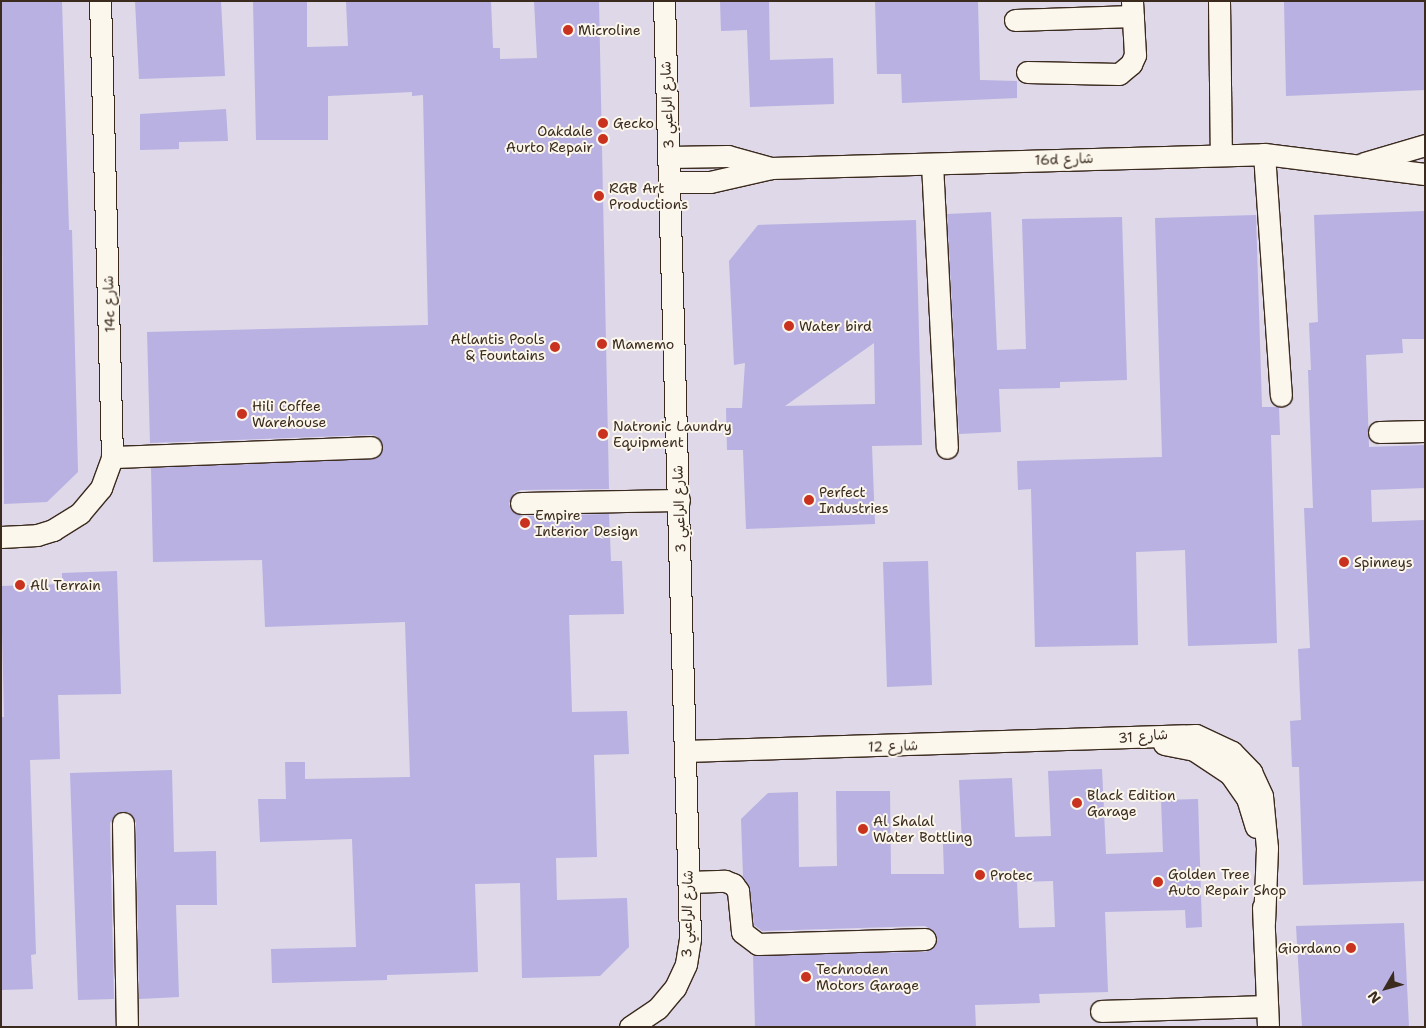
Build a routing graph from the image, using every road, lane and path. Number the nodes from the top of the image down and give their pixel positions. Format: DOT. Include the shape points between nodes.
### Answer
graph roads {
  1 [pos="100,1"];
  2 [pos="664,1"];
  3 [pos="1218,1"];
  4 [pos="1133,9"];
  5 [pos="1015,20"];
  6 [pos="1027,72"];
  7 [pos="1425,145"];
  8 [pos="1221,154"];
  9 [pos="1264,154"];
  10 [pos="669,157"];
  11 [pos="932,164"];
  12 [pos="1357,165"];
  13 [pos="772,168"];
  14 [pos="1425,174"];
  15 [pos="670,182"];
  16 [pos="1425,188"];
  17 [pos="1281,395"];
  18 [pos="1425,431"];
  19 [pos="1379,432"];
  20 [pos="371,447"];
  21 [pos="947,448"];
  22 [pos="112,457"];
  23 [pos="679,500"];
  24 [pos="521,503"];
  25 [pos="1,537"];
  26 [pos="1101,740"];
  27 [pos="685,751"];
  28 [pos="123,823"];
  29 [pos="689,882"];
  30 [pos="925,939"];
  31 [pos="1101,1011"];
  32 [pos="1267,1016"];
  33 [pos="128,1027"];
  34 [pos="630,1027"];
  1 -- 22 [label="street, 14c شارع"];
  2 -- 10 [label="street, شارع الراعبي 3"];
  3 -- 8 [label="street"];
  4 -- 5 [label="street"];
  4 -- 6 [label="street" via="1134,60 1119,74"];
  7 -- 12 [label="street, 16d شارع"];
  8 -- 9 [label="street, 16d شارع"];
  8 -- 11 [label="street, 16d شارع"];
  9 -- 12 [label="street, 16d شارع"];
  9 -- 17 [label="street"];
  10 -- 13 [label="street, 16d شارع" via="728,156"];
  10 -- 15 [label="street, شارع الراعبي 3"];
  11 -- 13 [label="street, 16d شارع"];
  11 -- 21 [label="street"];
  12 -- 14 [label="street, 16d شارع"];
  12 -- 16 [label="street" via="1397,185"];
  13 -- 15 [label="street, 16d شارع" via="710,182"];
  15 -- 23 [label="street, شارع الراعبي 3"];
  18 -- 19 [label="street"];
  20 -- 22 [label="street"];
  22 -- 25 [label="street, 14c شارع" via="101,488 74,518 37,535"];
  23 -- 24 [label="street"];
  23 -- 27 [label="street, شارع الراعبي 3"];
  26 -- 27 [label="street, شارع 12"];
  26 -- 32 [label="street, شارع 31" via="1169,733 1196,735 1221,744 1242,761 1258,784 1265,810"];
  27 -- 29 [label="street, شارع الراعبي 3"];
  28 -- 33 [label="street"];
  29 -- 30 [label="street" via="725,881 733,884 738,891 742,932 758,944"];
  29 -- 34 [label="street, شارع الراعبي 3" via="690,938 686,964 676,988 658,1008"];
  31 -- 32 [label="street"];
}
